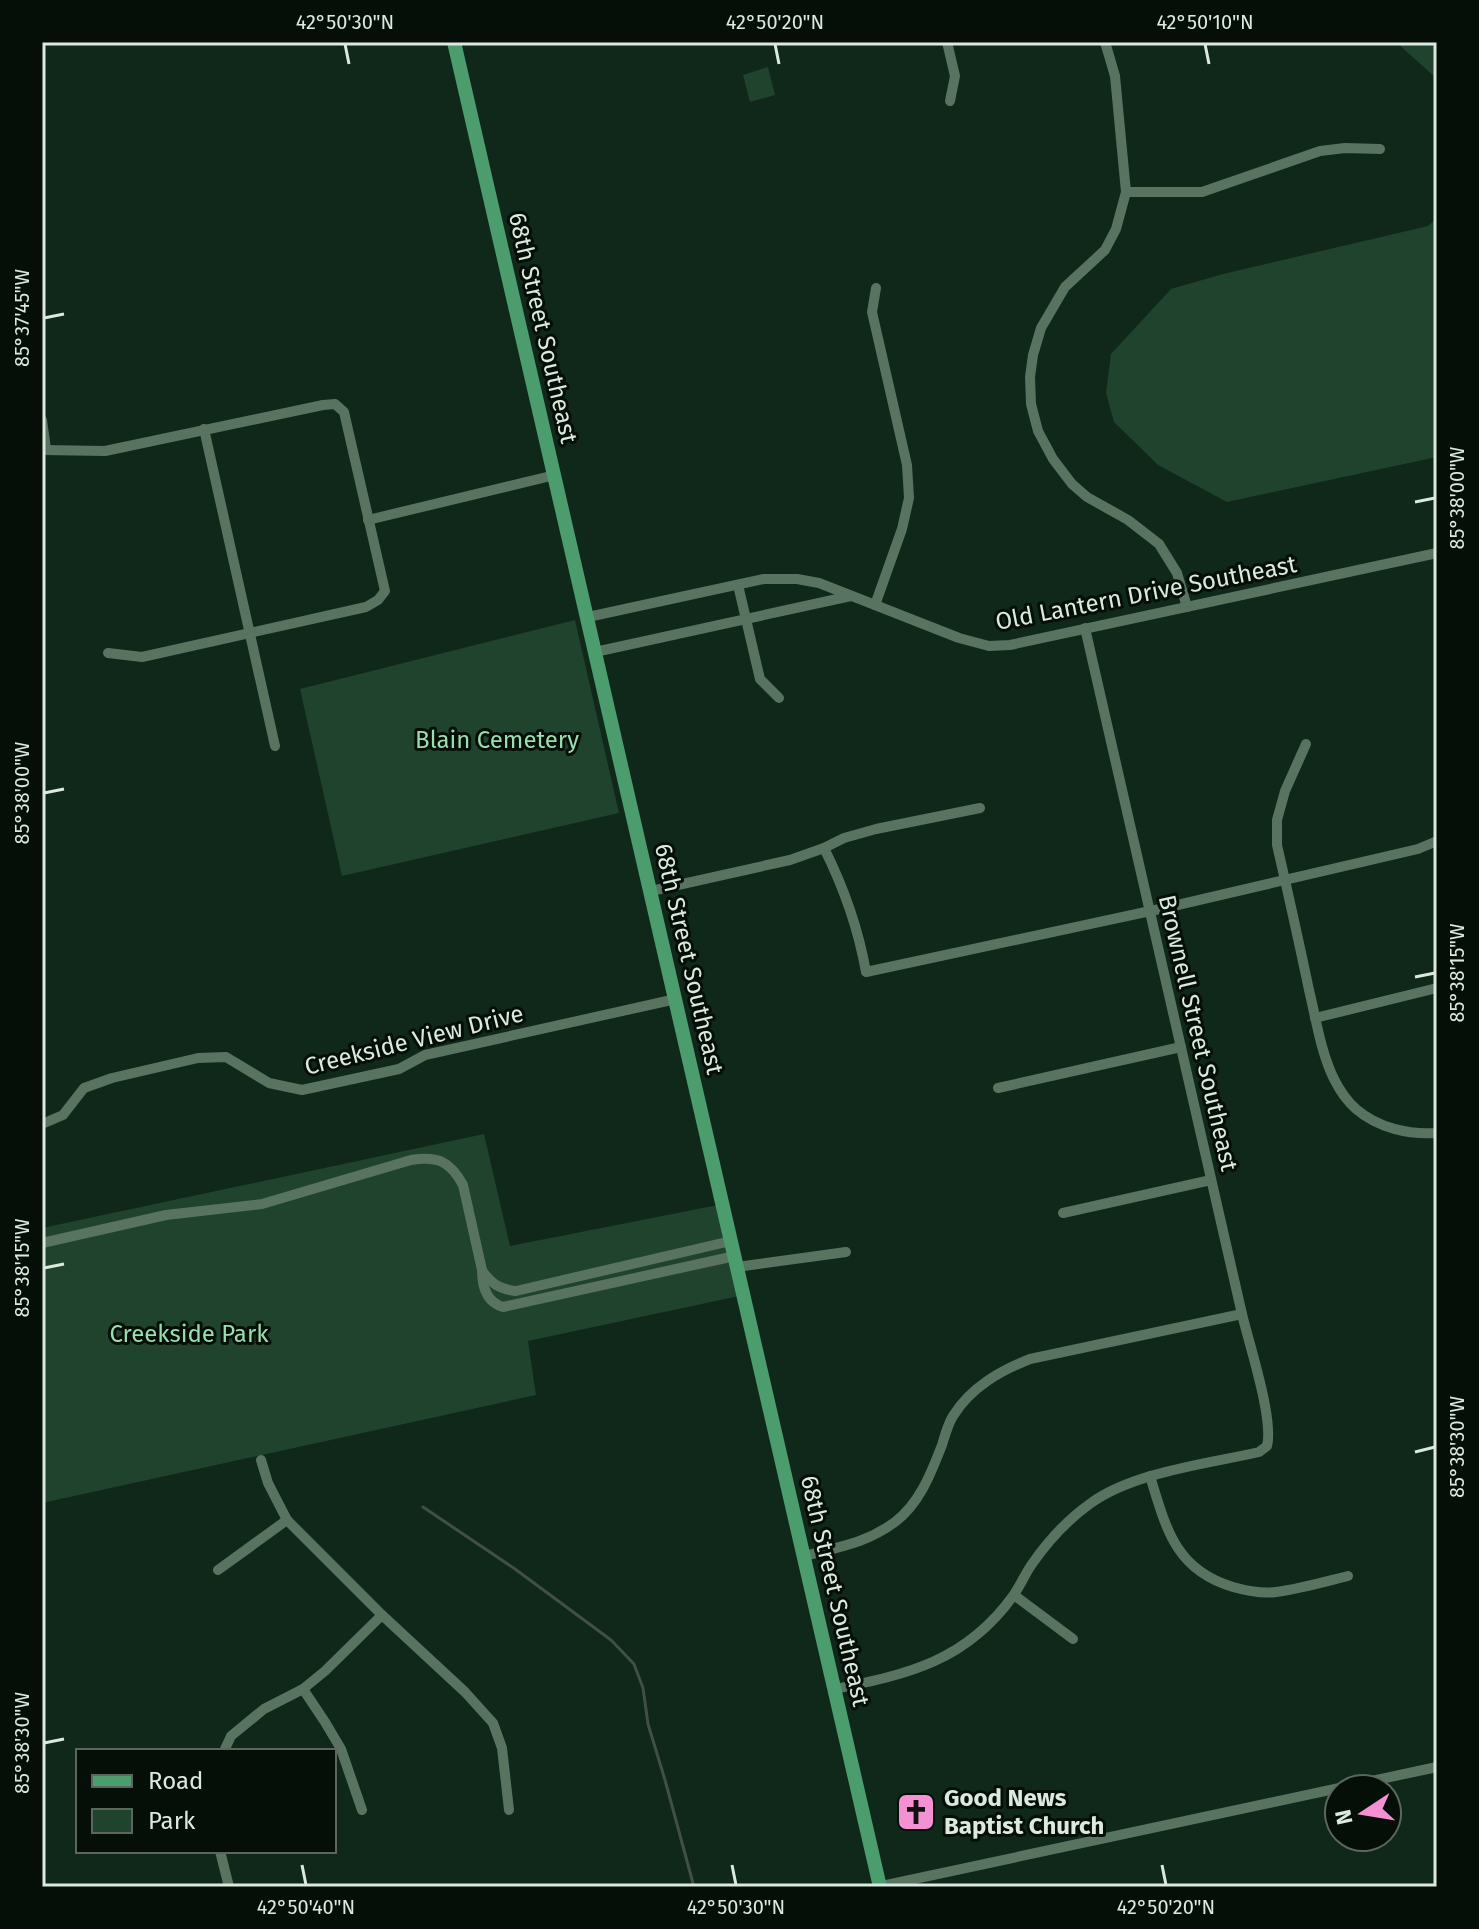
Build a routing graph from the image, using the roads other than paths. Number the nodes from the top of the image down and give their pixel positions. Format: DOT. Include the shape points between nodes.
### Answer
graph roads {
  1 [pos="454,42"];
  2 [pos="947,42"];
  3 [pos="1105,42"];
  4 [pos="950,101"];
  5 [pos="1380,149"];
  6 [pos="1126,192"];
  7 [pos="876,288"];
  8 [pos="42,420"];
  9 [pos="204,429"];
  10 [pos="44,450"];
  11 [pos="555,475"];
  12 [pos="368,520"];
  13 [pos="1437,553"];
  14 [pos="738,585"];
  15 [pos="852,596"];
  16 [pos="875,605"];
  17 [pos="1187,607"];
  18 [pos="588,617"];
  19 [pos="746,619"];
  20 [pos="1085,628"];
  21 [pos="251,633"];
  22 [pos="595,652"];
  23 [pos="108,653"];
  24 [pos="779,698"];
  25 [pos="1306,744"];
  26 [pos="275,746"];
  27 [pos="980,808"];
  28 [pos="1437,841"];
  29 [pos="824,848"];
  30 [pos="1285,881"];
  31 [pos="651,891"];
  32 [pos="1150,910"];
  33 [pos="1437,988"];
  34 [pos="676,999"];
  35 [pos="1315,1018"];
  36 [pos="1181,1047"];
  37 [pos="998,1088"];
  38 [pos="42,1124"];
  39 [pos="1437,1133"];
  40 [pos="1211,1180"];
  41 [pos="1063,1213"];
  42 [pos="42,1243"];
  43 [pos="846,1252"];
  44 [pos="735,1255"];
  45 [pos="482,1270"];
  46 [pos="1242,1314"];
  47 [pos="261,1460"];
  48 [pos="1150,1476"];
  49 [pos="287,1520"];
  50 [pos="804,1556"];
  51 [pos="218,1570"];
  52 [pos="1348,1576"];
  53 [pos="1014,1595"];
  54 [pos="382,1615"];
  55 [pos="1073,1639"];
  56 [pos="303,1689"];
  57 [pos="835,1689"];
  58 [pos="225,1749"];
  59 [pos="1437,1767"];
  60 [pos="362,1810"];
  61 [pos="509,1810"];
  62 [pos="220,1853"];
  63 [pos="229,1887"];
  64 [pos="879,1887"];
  1 -- 11 [label="main road, 68th Street Southeast"];
  2 -- 4 [label="street" via="955,76"];
  3 -- 6 [label="street" via="1115,76"];
  5 -- 6 [label="street" via="1320,151 1202,192"];
  6 -- 17 [label="street" via="1105,250 1065,287 1041,328 1030,377 1031,404 1038,431 1072,484 1159,544 1177,573"];
  7 -- 16 [label="street" via="872,312 907,465 909,498"];
  8 -- 10 [label="street"];
  9 -- 10 [label="street" via="105,451"];
  9 -- 12 [label="street" via="335,404 344,412"];
  9 -- 21 [label="street"];
  11 -- 12 [label="street"];
  11 -- 18 [label="main road, 68th Street Southeast"];
  12 -- 21 [label="street" via="385,591 378,600"];
  13 -- 17 [label="street, Old Lantern Drive Southeast"];
  14 -- 15 [label="street, Old Lantern Drive Southeast" via="797,579"];
  14 -- 18 [label="street, Old Lantern Drive Southeast"];
  14 -- 19 [label="street"];
  15 -- 16 [label="street, Old Lantern Drive Southeast"];
  15 -- 19 [label="street"];
  16 -- 20 [label="street, Old Lantern Drive Southeast" via="989,646"];
  17 -- 20 [label="street, Old Lantern Drive Southeast"];
  18 -- 22 [label="main road, 68th Street Southeast"];
  19 -- 22 [label="street"];
  19 -- 24 [label="street" via="760,679"];
  20 -- 32 [label="street, Brownell Street Southeast"];
  21 -- 23 [label="street" via="142,657"];
  21 -- 26 [label="street"];
  22 -- 31 [label="main road, 68th Street Southeast"];
  25 -- 30 [label="street" via="1277,820"];
  27 -- 29 [label="street" via="876,829"];
  28 -- 30 [label="street"];
  29 -- 31 [label="street"];
  29 -- 32 [label="street" via="848,901 866,972"];
  30 -- 32 [label="street"];
  30 -- 35 [label="street"];
  31 -- 34 [label="main road, 68th Street Southeast"];
  32 -- 36 [label="street, Brownell Street Southeast"];
  33 -- 35 [label="street"];
  34 -- 38 [label="street, Creekside View Drive" via="425,1055 399,1069 302,1090 269,1083 226,1057 198,1058 84,1088 63,1115"];
  34 -- 44 [label="main road, 68th Street Southeast"];
  35 -- 39 [label="street" via="1335,1080 1355,1108 1410,1134"];
  36 -- 37 [label="street"];
  36 -- 40 [label="street, Brownell Street Southeast"];
  40 -- 41 [label="street"];
  40 -- 46 [label="street, Brownell Street Southeast"];
  42 -- 45 [label="street" via="166,1215 262,1204 425,1158 447,1164 463,1185"];
  43 -- 44 [label="street"];
  44 -- 45 [label="street" via="516,1291 502,1289"];
  44 -- 45 [label="street" via="503,1307 485,1293"];
  44 -- 50 [label="main road, 68th Street Southeast"];
  46 -- 48 [label="street, Brownell Street Southeast" via="1266,1412 1267,1446"];
  46 -- 50 [label="street" via="1030,1359 1004,1370 978,1388 952,1418 920,1496 895,1521 866,1540"];
  47 -- 49 [label="street"];
  48 -- 52 [label="street" via="1162,1518 1180,1552 1217,1582 1273,1593"];
  48 -- 53 [label="street" via="1105,1494 1068,1521 1030,1566"];
  49 -- 51 [label="street"];
  49 -- 54 [label="street"];
  50 -- 57 [label="main road, 68th Street Southeast"];
  53 -- 55 [label="street"];
  53 -- 57 [label="street" via="984,1628 931,1664"];
  54 -- 56 [label="street"];
  54 -- 61 [label="street" via="493,1723 502,1748"];
  56 -- 58 [label="street" via="264,1709 231,1736"];
  56 -- 60 [label="street" via="341,1749"];
  57 -- 64 [label="main road, 68th Street Southeast"];
  59 -- 64 [label="street"];
  62 -- 63 [label="street"];
}
